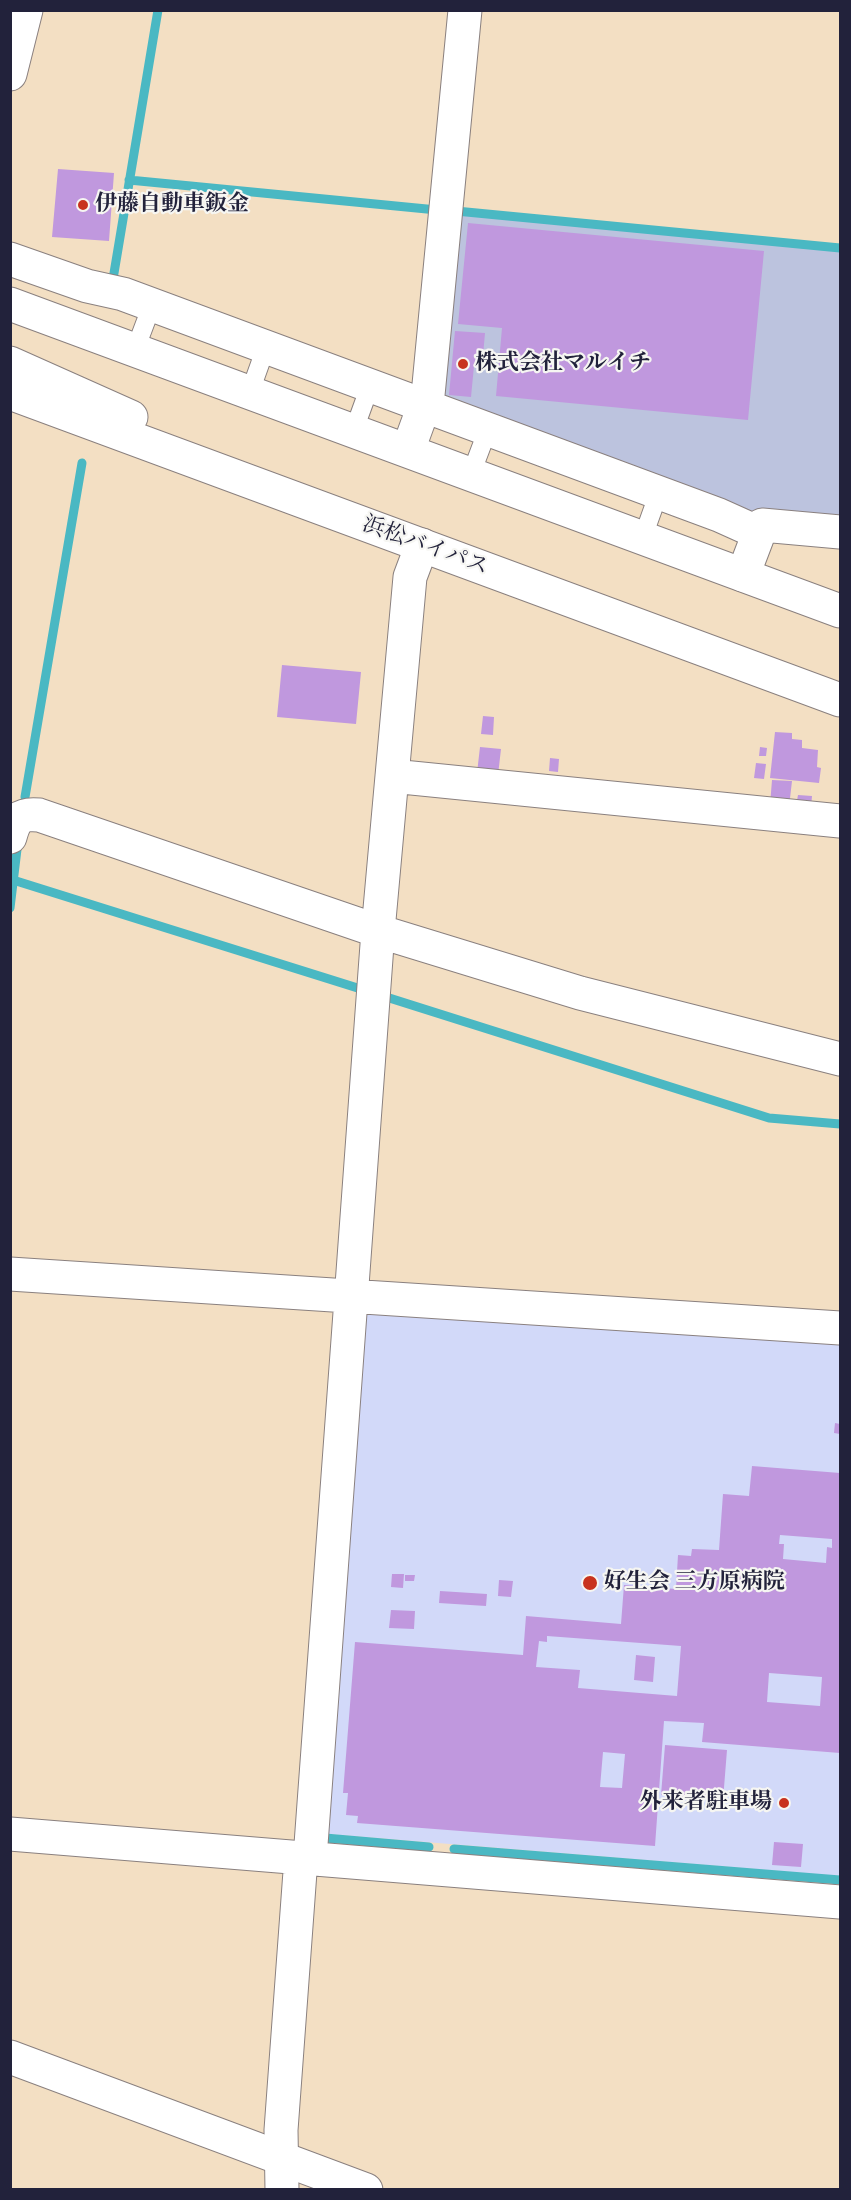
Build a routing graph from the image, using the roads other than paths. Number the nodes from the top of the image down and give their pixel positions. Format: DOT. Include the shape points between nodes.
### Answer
graph roads {
  1 [pos="26,10"];
  2 [pos="465,10"];
  3 [pos="10,74"];
  4 [pos="10,259"];
  5 [pos="10,304"];
  6 [pos="152,305"];
  7 [pos="266,347"];
  8 [pos="135,350"];
  9 [pos="10,363"];
  10 [pos="370,386"];
  11 [pos="250,392"];
  12 [pos="10,393"];
  13 [pos="424,405"];
  14 [pos="488,429"];
  15 [pos="354,430"];
  16 [pos="408,450"];
  17 [pos="471,474"];
  18 [pos="659,492"];
  19 [pos="353,520"];
  20 [pos="840,532"];
  21 [pos="759,533"];
  22 [pos="643,537"];
  23 [pos="422,545"];
  24 [pos="743,575"];
  25 [pos="840,610"];
  26 [pos="840,700"];
  27 [pos="392,776"];
  28 [pos="840,821"];
  29 [pos="10,837"];
  30 [pos="378,931"];
  31 [pos="840,1059"];
  32 [pos="10,1274"];
  33 [pos="351,1296"];
  34 [pos="840,1329"];
  35 [pos="10,1834"];
  36 [pos="305,1858"];
  37 [pos="840,1902"];
  38 [pos="10,2057"];
  39 [pos="282,2174"];
  40 [pos="366,2190"];
  1 -- 3 [label="main road"];
  2 -- 13 [label="main road"];
  4 -- 6 [label="main road"];
  5 -- 8 [label="main road"];
  6 -- 7 [label="main road"];
  6 -- 8 [label="lane"];
  7 -- 10 [label="main road"];
  7 -- 11 [label="lane"];
  8 -- 11 [label="main road"];
  9 -- 19 [label="main road"];
  10 -- 13 [label="main road"];
  10 -- 15 [label="lane"];
  11 -- 15 [label="main road"];
  12 -- 19 [label="main road, 浜松バイパス"];
  13 -- 14 [label="main road"];
  13 -- 16 [label="main road"];
  14 -- 17 [label="lane"];
  14 -- 18 [label="main road"];
  15 -- 16 [label="main road"];
  16 -- 17 [label="main road"];
  17 -- 22 [label="main road"];
  18 -- 21 [label="main road"];
  18 -- 22 [label="lane"];
  19 -- 23 [label="main road, 浜松バイパス"];
  20 -- 21 [label="main road" via="762,525"];
  21 -- 24 [label="main road"];
  22 -- 24 [label="main road"];
  23 -- 26 [label="main road, 浜松バイパス"];
  23 -- 27 [label="main road" via="410,577"];
  24 -- 25 [label="main road"];
  27 -- 28 [label="main road"];
  27 -- 30 [label="main road"];
  29 -- 30 [label="main road" via="20,818 39,815"];
  30 -- 31 [label="main road" via="614,1002"];
  30 -- 33 [label="main road"];
  32 -- 33 [label="main road"];
  33 -- 34 [label="main road"];
  33 -- 36 [label="main road"];
  35 -- 36 [label="main road"];
  36 -- 37 [label="main road"];
  36 -- 39 [label="main road" via="281,2130"];
  38 -- 39 [label="main road"];
  39 -- 40 [label="main road"];
}
